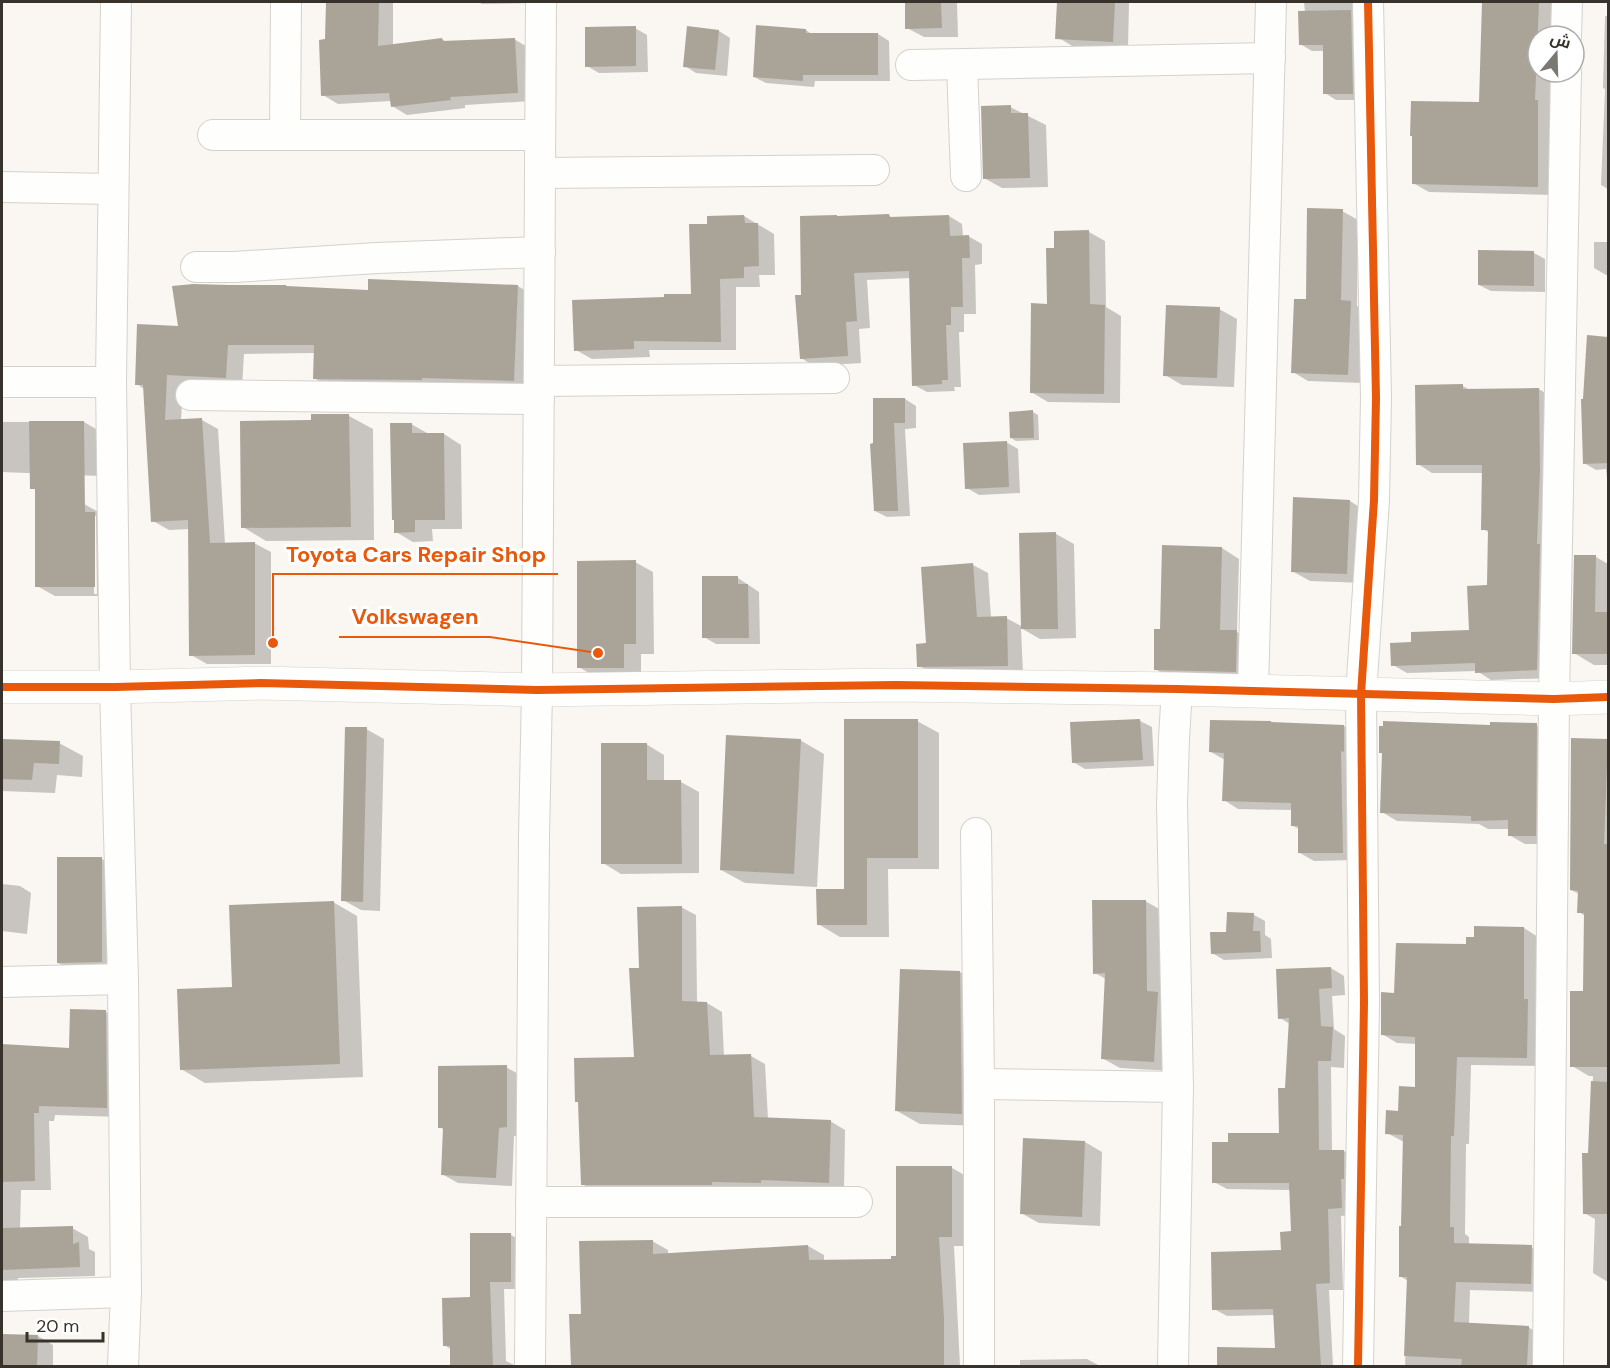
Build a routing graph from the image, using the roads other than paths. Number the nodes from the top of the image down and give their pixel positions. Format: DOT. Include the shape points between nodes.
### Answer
graph roads {
  1 [pos="116,2"];
  2 [pos="286,2"];
  3 [pos="541,2"];
  4 [pos="1271,2"];
  5 [pos="1368,2"];
  6 [pos="1567,2"];
  7 [pos="1566,24"];
  8 [pos="1270,58"];
  9 [pos="962,64"];
  10 [pos="910,65"];
  11 [pos="1566,84"];
  12 [pos="213,135"];
  13 [pos="285,135"];
  14 [pos="540,135"];
  15 [pos="874,170"];
  16 [pos="540,173"];
  17 [pos="966,176"];
  18 [pos="2,187"];
  19 [pos="113,189"];
  20 [pos="540,252"];
  21 [pos="196,267"];
  22 [pos="834,378"];
  23 [pos="2,382"];
  24 [pos="111,382"];
  25 [pos="539,390"];
  26 [pos="191,395"];
  27 [pos="2,687"];
  28 [pos="114,687"];
  29 [pos="1177,689"];
  30 [pos="537,690"];
  31 [pos="1253,691"];
  32 [pos="1361,694"];
  33 [pos="1608,697"];
  34 [pos="1554,699"];
  35 [pos="976,833"];
  36 [pos="123,979"];
  37 [pos="2,982"];
  38 [pos="979,1084"];
  39 [pos="1178,1087"];
  40 [pos="531,1202"];
  41 [pos="857,1202"];
  42 [pos="126,1293"];
  43 [pos="2,1296"];
  44 [pos="123,1366"];
  45 [pos="530,1366"];
  46 [pos="979,1366"];
  47 [pos="1173,1366"];
  48 [pos="1358,1366"];
  49 [pos="1548,1366"];
  1 -- 19 [label="street"];
  2 -- 13 [label="street"];
  3 -- 14 [label="street"];
  4 -- 8 [label="street"];
  5 -- 32 [label="street" via="1376,398 1374,500"];
  6 -- 7 [label="street"];
  8 -- 9 [label="street"];
  8 -- 31 [label="street"];
  9 -- 10 [label="street"];
  9 -- 17 [label="street"];
  11 -- 34 [label="street"];
  12 -- 13 [label="street"];
  13 -- 14 [label="street"];
  14 -- 16 [label="street"];
  15 -- 16 [label="street"];
  16 -- 20 [label="street"];
  18 -- 19 [label="street"];
  19 -- 24 [label="street"];
  20 -- 21 [label="street"];
  20 -- 25 [label="street"];
  22 -- 25 [label="street"];
  23 -- 24 [label="street"];
  24 -- 28 [label="street"];
  25 -- 26 [label="street"];
  25 -- 30 [label="street"];
  27 -- 28 [label="street"];
  28 -- 30 [label="street" via="261,683"];
  28 -- 36 [label="street"];
  29 -- 30 [label="street" via="896,685"];
  29 -- 31 [label="street"];
  29 -- 39 [label="street" via="1172,804"];
  30 -- 40 [label="street"];
  31 -- 32 [label="street"];
  32 -- 34 [label="street"];
  32 -- 48 [label="street" via="1364,1002"];
  33 -- 34 [label="street"];
  34 -- 49 [label="street"];
  35 -- 38 [label="street"];
  36 -- 37 [label="street"];
  36 -- 42 [label="street"];
  38 -- 39 [label="street"];
  38 -- 46 [label="street"];
  39 -- 47 [label="street"];
  40 -- 41 [label="street"];
  40 -- 45 [label="street"];
  42 -- 43 [label="street"];
  42 -- 44 [label="street"];
}
